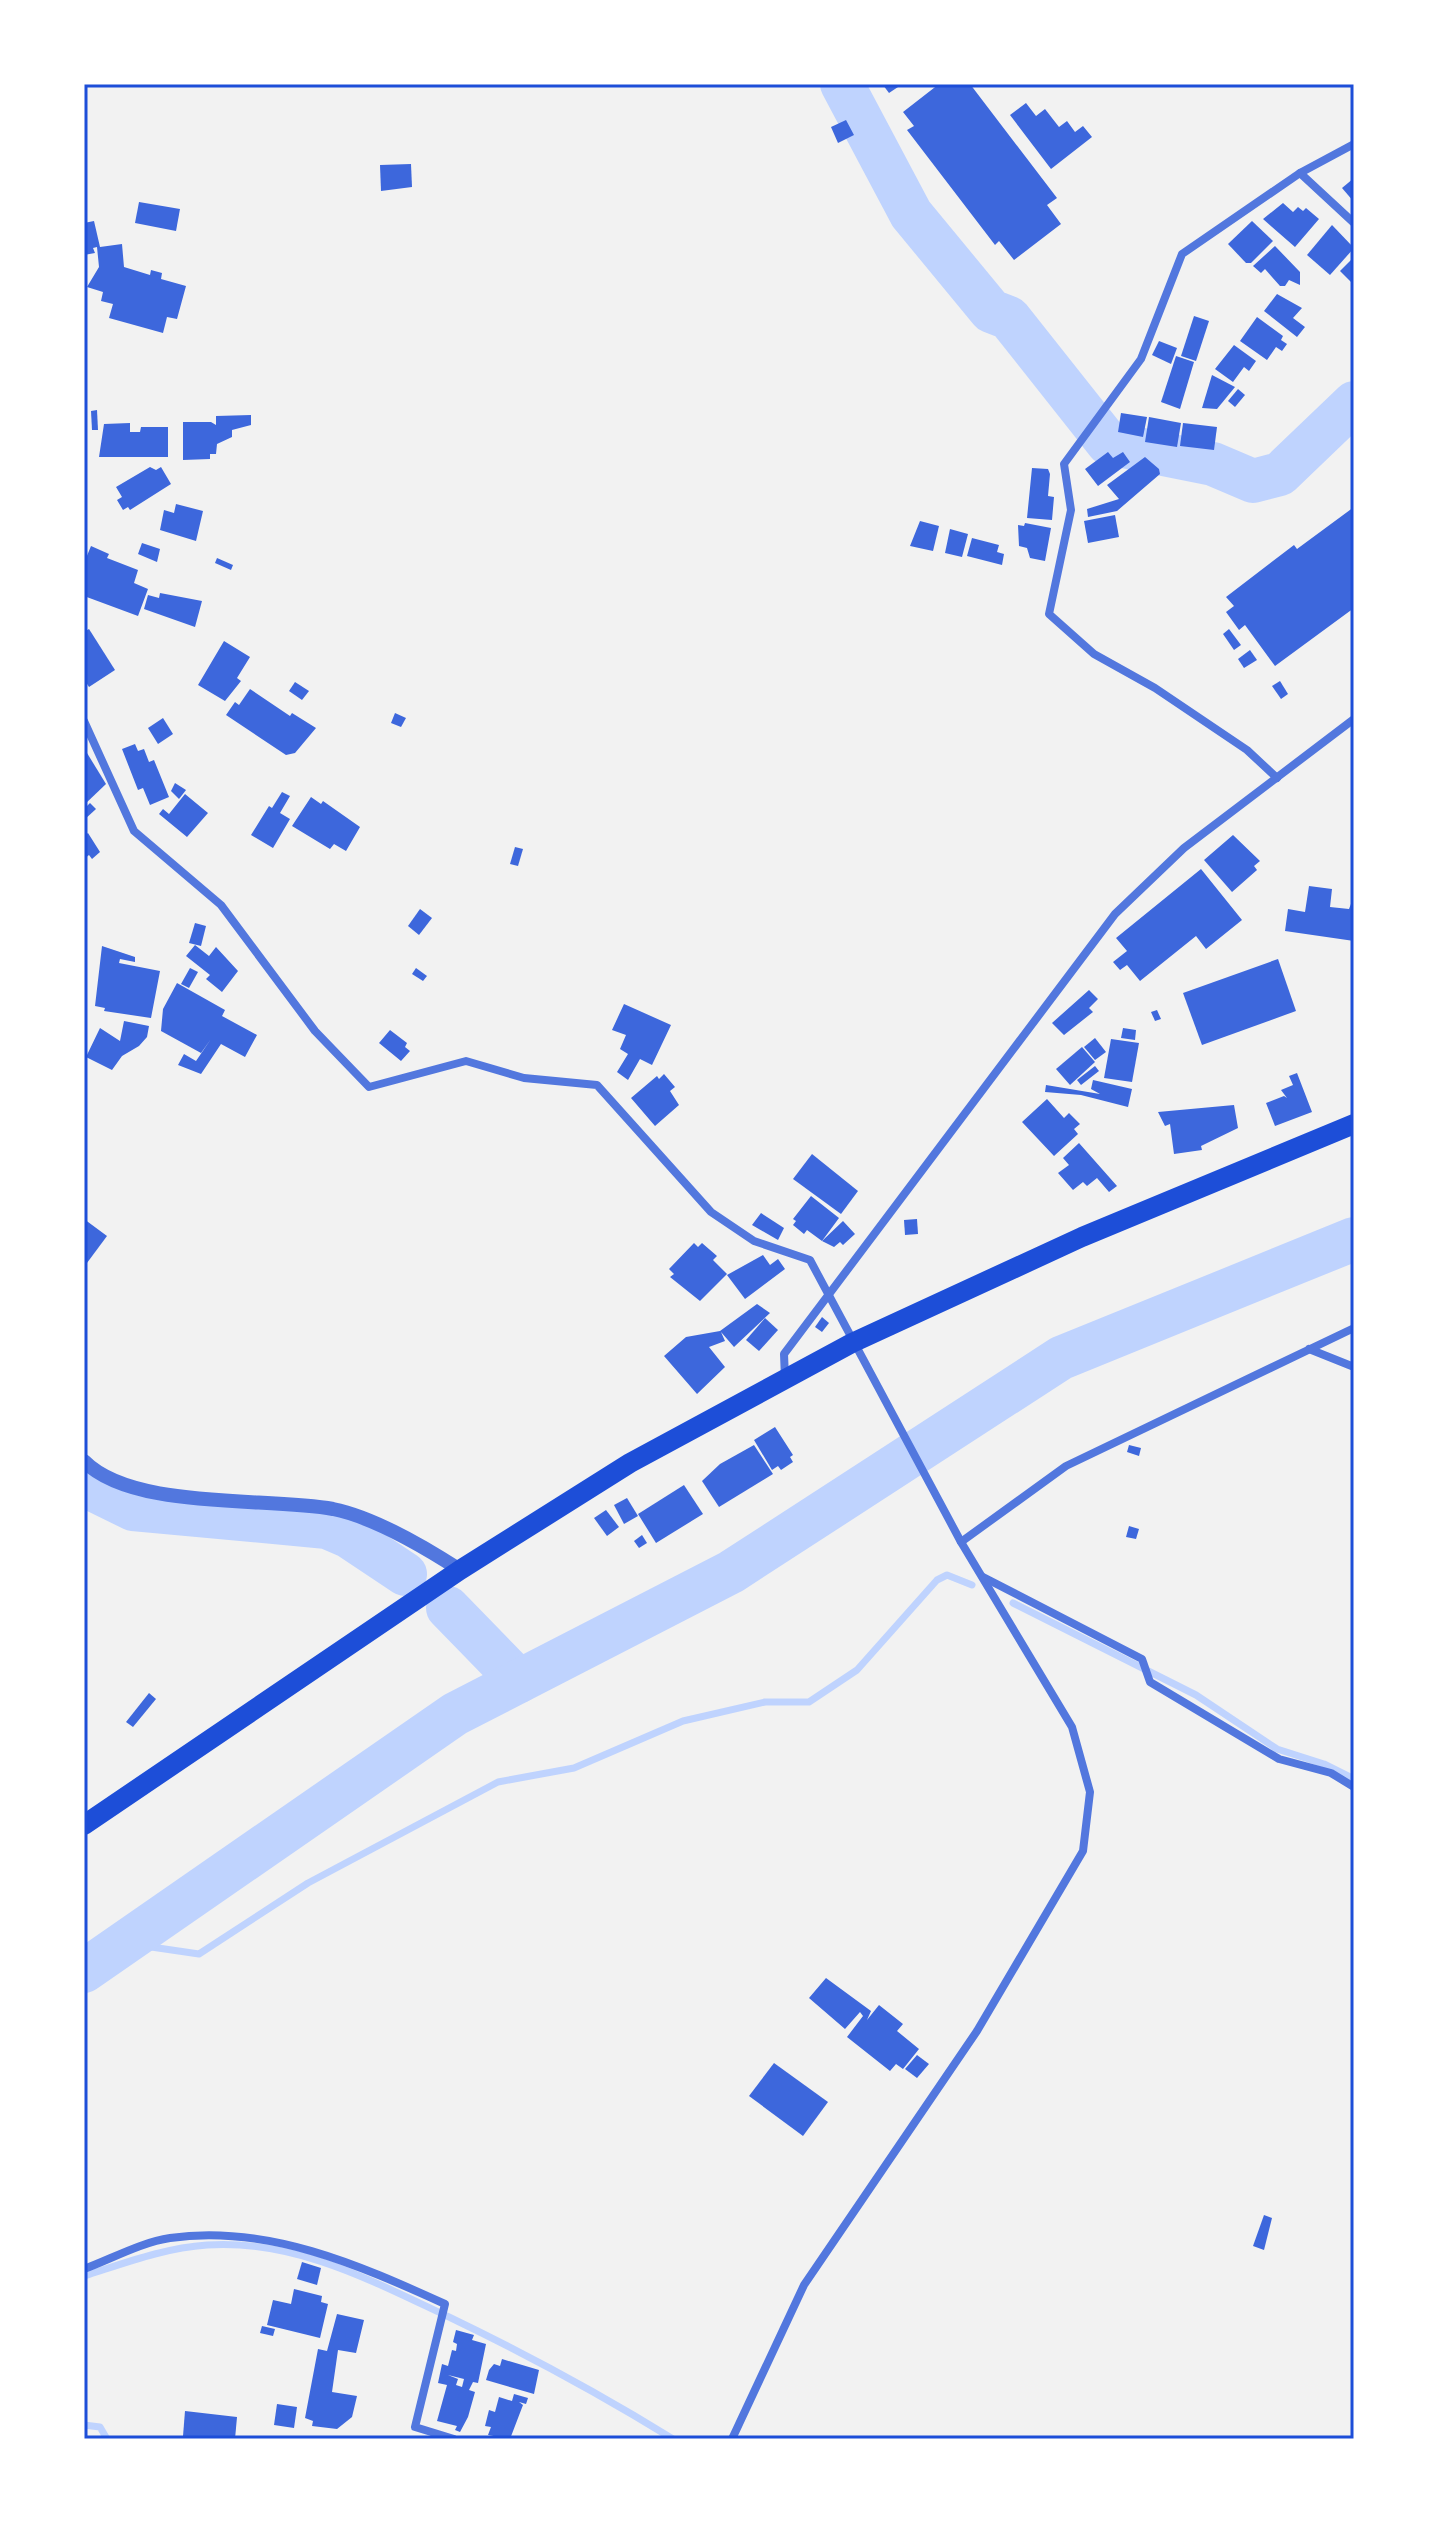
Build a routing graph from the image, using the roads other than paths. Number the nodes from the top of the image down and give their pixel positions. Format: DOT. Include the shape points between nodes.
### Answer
graph roads {
  1 [pos="1354,144"];
  2 [pos="1300,173"];
  3 [pos="1354,223"];
  4 [pos="1354,719"];
  5 [pos="84,721"];
  6 [pos="1277,778"];
  7 [pos="1354,1124"];
  8 [pos="826,1294"];
  9 [pos="1354,1328"];
  10 [pos="852,1343"];
  11 [pos="1309,1349"];
  12 [pos="1354,1367"];
  13 [pos="785,1381"];
  14 [pos="84,1461"];
  15 [pos="961,1542"];
  16 [pos="460,1570"];
  17 [pos="982,1577"];
  18 [pos="1354,1787"];
  19 [pos="84,1825"];
  20 [pos="84,2269"];
  21 [pos="454,2439"];
  22 [pos="732,2439"];
  1 -- 2 [label="street"];
  2 -- 3 [label="street"];
  2 -- 6 [label="street" via="1182,254 1141,359 1064,464 1071,510 1049,614 1094,654 1247,750"];
  4 -- 6 [label="street"];
  5 -- 8 [label="street" via="134,831 221,905 315,1031 369,1087 466,1061 524,1078 597,1085 711,1212 754,1241 810,1260"];
  6 -- 8 [label="street" via="1184,848 1115,914"];
  7 -- 10 [label="highway" via="1082,1237"];
  8 -- 10 [label="street"];
  8 -- 13 [label="street" via="784,1354"];
  9 -- 11 [label="street"];
  10 -- 13 [label="highway"];
  10 -- 15 [label="street"];
  11 -- 12 [label="street"];
  11 -- 15 [label="street" via="1066,1466"];
  13 -- 16 [label="highway" via="630,1463"];
  14 -- 16 [label="street" via="107,1479 151,1492 336,1510 431,1551"];
  15 -- 17 [label="street"];
  16 -- 19 [label="highway"];
  17 -- 18 [label="street" via="1142,1659 1150,1682 1279,1759 1331,1773"];
  17 -- 22 [label="street" via="1072,1727 1090,1792 1083,1851 977,2031 804,2285"];
  20 -- 21 [label="street" via="169,2238 253,2237 351,2261 445,2304 415,2427"];
}
